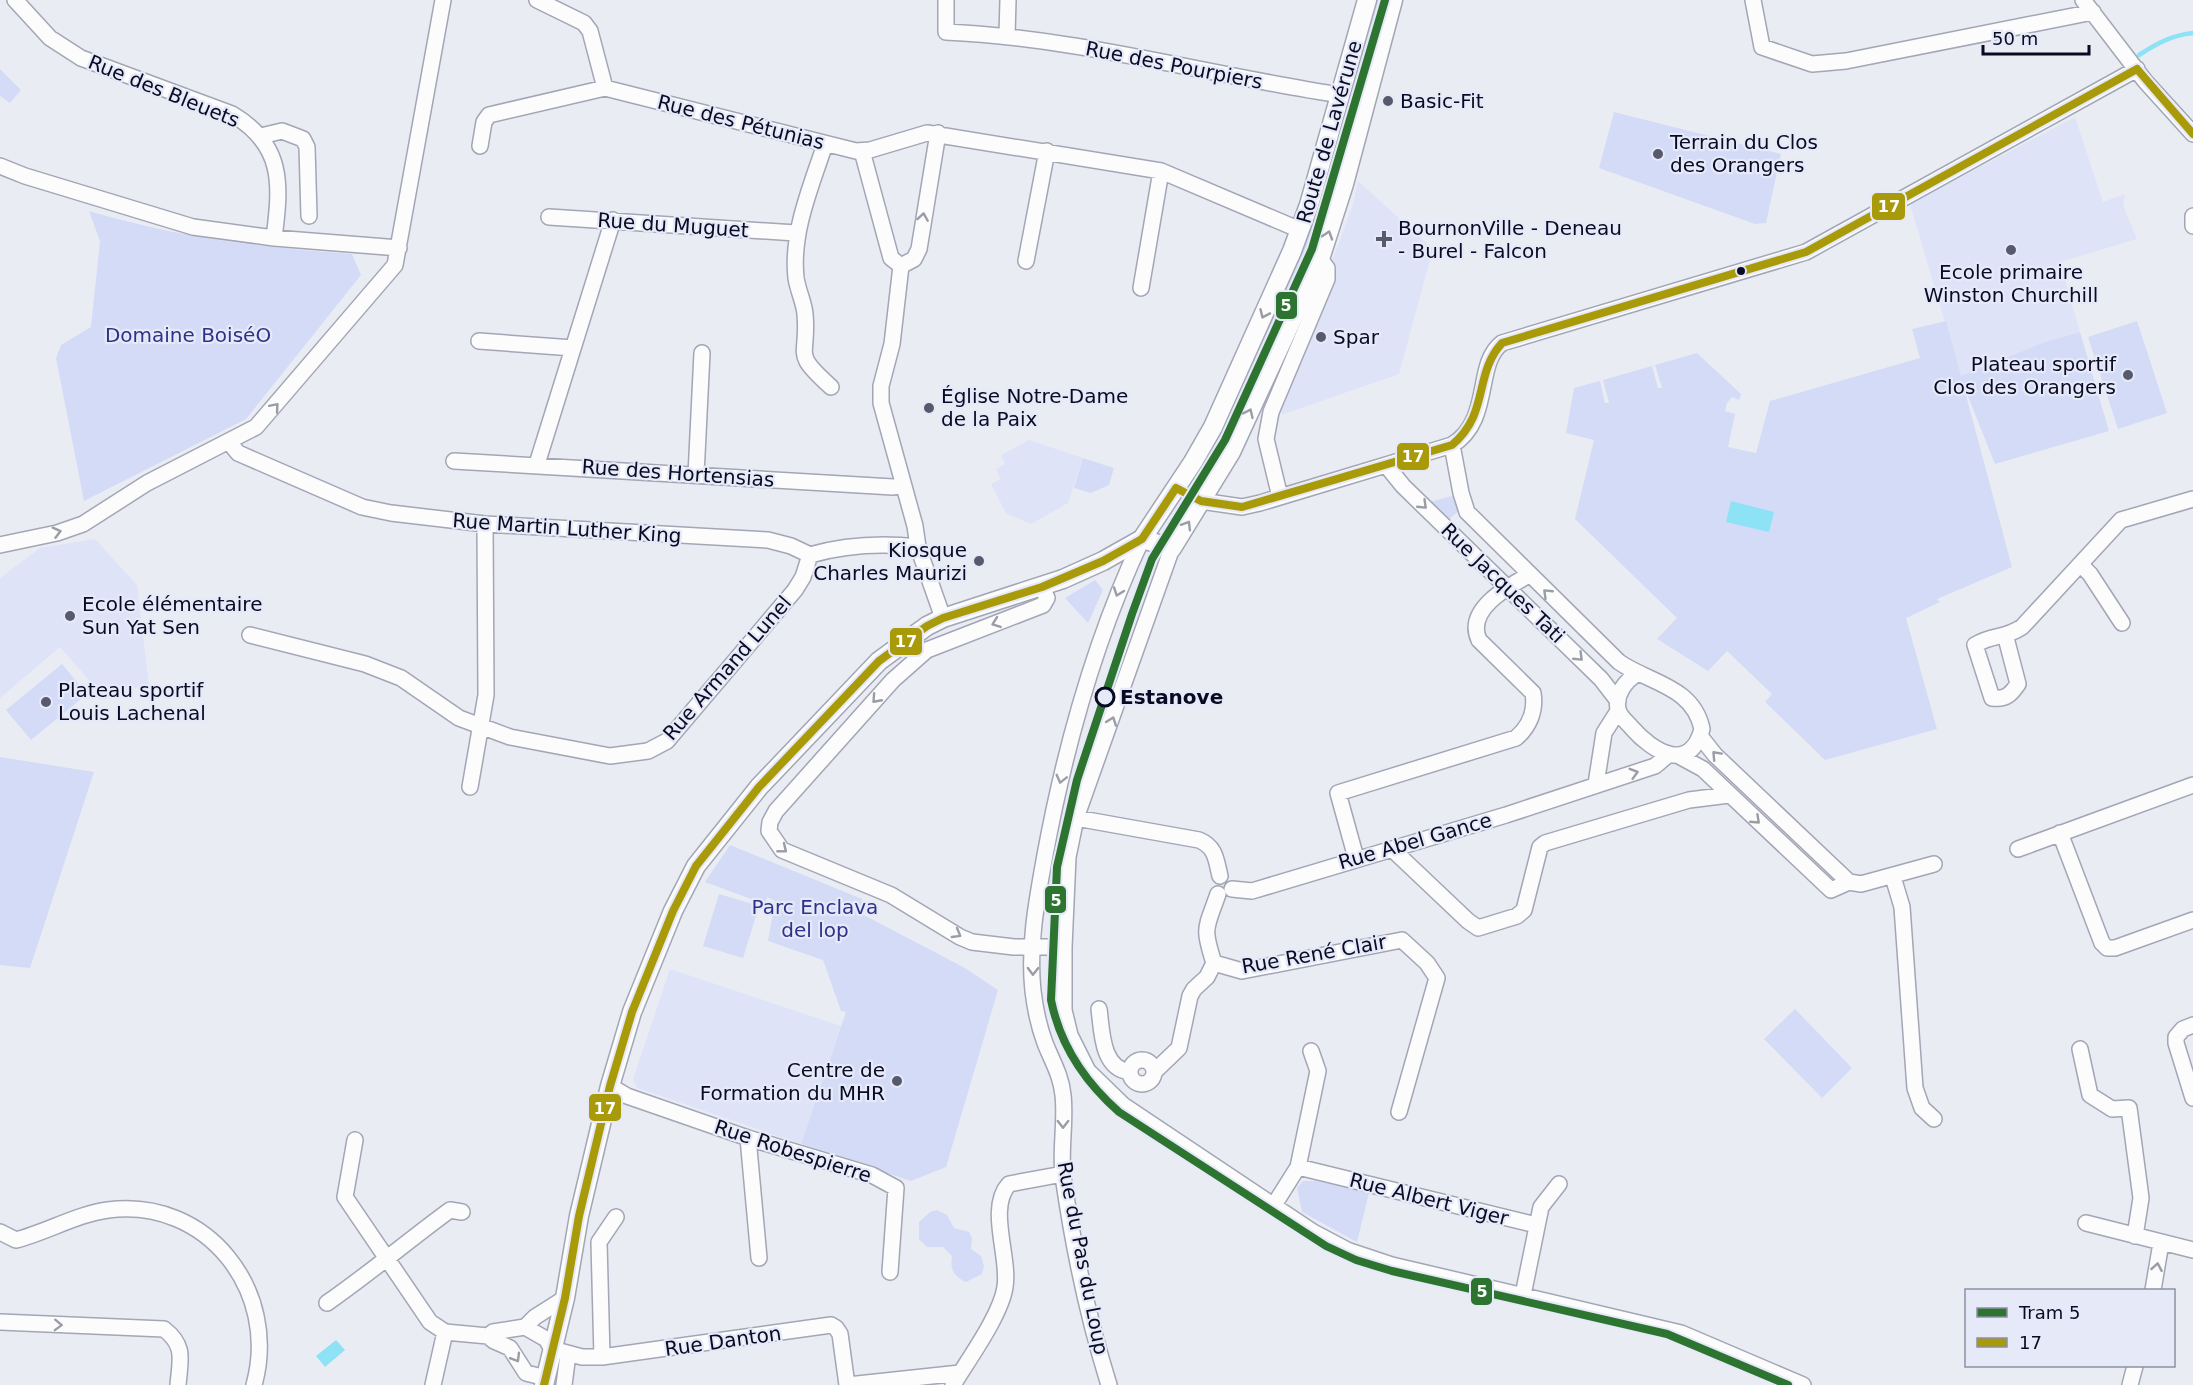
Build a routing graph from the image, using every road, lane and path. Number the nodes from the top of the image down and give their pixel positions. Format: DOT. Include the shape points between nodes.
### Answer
graph roads {
  1 [pos="15,0"];
  2 [pos="443,0"];
  3 [pos="537,0"];
  4 [pos="946,0"];
  5 [pos="1008,0"];
  6 [pos="1367,0"];
  7 [pos="1393,0"];
  8 [pos="1753,0"];
  9 [pos="2088,6"];
  10 [pos="1007,35"];
  11 [pos="2137,69"];
  12 [pos="605,87"];
  13 [pos="1340,95"];
  14 [pos="938,133"];
  15 [pos="2193,134"];
  16 [pos="261,136"];
  17 [pos="825,144"];
  18 [pos="480,146"];
  19 [pos="862,151"];
  20 [pos="1047,151"];
  21 [pos="0,166"];
  22 [pos="1161,171"];
  23 [pos="309,216"];
  24 [pos="2193,216"];
  25 [pos="549,217"];
  26 [pos="613,220"];
  27 [pos="2193,226"];
  28 [pos="1300,230"];
  29 [pos="796,233"];
  30 [pos="274,238"];
  31 [pos="399,248"];
  32 [pos="1320,259"];
  33 [pos="1026,261"];
  34 [pos="901,266"];
  35 [pos="1141,288"];
  36 [pos="479,341"];
  37 [pos="573,348"];
  38 [pos="702,353"];
  39 [pos="831,387"];
  40 [pos="229,442"];
  41 [pos="1452,445"];
  42 [pos="454,461"];
  43 [pos="537,464"];
  44 [pos="1386,465"];
  45 [pos="696,475"];
  46 [pos="902,485"];
  47 [pos="1176,488"];
  48 [pos="1280,497"];
  49 [pos="2193,498"];
  50 [pos="1201,501"];
  51 [pos="485,524"];
  52 [pos="1142,539"];
  53 [pos="0,545"];
  54 [pos="918,547"];
  55 [pos="1172,548"];
  56 [pos="810,555"];
  57 [pos="2081,566"];
  58 [pos="1529,575"];
  59 [pos="1506,588"];
  60 [pos="1044,592"];
  61 [pos="943,618"];
  62 [pos="2121,623"];
  63 [pos="250,634"];
  64 [pos="2006,638"];
  65 [pos="1637,674"];
  66 [pos="1618,706"];
  67 [pos="482,728"];
  68 [pos="1700,736"];
  69 [pos="1674,755"];
  70 [pos="1596,784"];
  71 [pos="2193,785"];
  72 [pos="470,787"];
  73 [pos="1729,795"];
  74 [pos="1076,818"];
  75 [pos="2060,833"];
  76 [pos="1392,849"];
  77 [pos="2018,849"];
  78 [pos="1356,858"];
  79 [pos="1934,864"];
  80 [pos="1893,876"];
  81 [pos="1849,882"];
  82 [pos="1225,891"];
  83 [pos="2193,920"];
  84 [pos="1064,947"];
  85 [pos="1033,948"];
  86 [pos="1214,963"];
  87 [pos="1099,1009"];
  88 [pos="2193,1025"];
  89 [pos="2080,1049"];
  90 [pos="1311,1051"];
  91 [pos="610,1086"];
  92 [pos="2193,1098"];
  93 [pos="1399,1112"];
  94 [pos="1934,1119"];
  95 [pos="747,1138"];
  96 [pos="356,1140"];
  97 [pos="1298,1167"];
  98 [pos="1063,1174"];
  99 [pos="1559,1184"];
  100 [pos="1274,1205"];
  101 [pos="462,1212"];
  102 [pos="616,1217"];
  103 [pos="2086,1223"];
  104 [pos="1536,1225"];
  105 [pos="0,1232"];
  106 [pos="2135,1236"];
  107 [pos="2161,1243"];
  108 [pos="2193,1250"];
  109 [pos="759,1258"];
  110 [pos="388,1259"];
  111 [pos="890,1272"];
  112 [pos="2153,1289"];
  113 [pos="1523,1295"];
  114 [pos="565,1298"];
  115 [pos="327,1303"];
  116 [pos="0,1322"];
  117 [pos="525,1327"];
  118 [pos="445,1332"];
  119 [pos="488,1336"];
  120 [pos="560,1352"];
  121 [pos="603,1357"];
  122 [pos="2134,1367"];
  123 [pos="957,1379"];
  124 [pos="545,1381"];
  125 [pos="178,1385"];
  126 [pos="254,1385"];
  127 [pos="433,1385"];
  128 [pos="564,1385"];
  129 [pos="848,1385"];
  130 [pos="1109,1385"];
  131 [pos="1803,1385"];
  132 [pos="2130,1385"];
  1 -- 16 [label="street, Rue des Bleuets" via="50,38 81,58 232,114"];
  2 -- 31 [label="street"];
  3 -- 12 [label="street" via="584,23 590,31"];
  4 -- 10 [label="street, Rue des Pourpiers" via="946,32"];
  5 -- 10 [label="street"];
  6 -- 13 [label="street, Route de Lavérune"];
  32 -- 7 [label="street, Route de Lavérune, one-way"];
  8 -- 9 [label="street" via="1762,47 1812,64 1846,61"];
  9 -- 11 [label="street"];
  10 -- 13 [label="street, Rue des Pourpiers"];
  11 -- 15 [label="street"];
  11 -- 41 [label="street" via="1806,252 1502,343 1493,353 1476,418 1469,431"];
  12 -- 17 [label="street, Rue des Pétunias"];
  12 -- 18 [label="street" via="489,115"];
  13 -- 28 [label="street, Route de Lavérune"];
  14 -- 19 [label="street, Rue des Pétunias" via="927,132"];
  14 -- 20 [label="street, Rue des Pétunias"];
  34 -- 14 [label="street, one-way" via="914,259 919,249"];
  16 -- 23 [label="street" via="282,131 303,139 307,147"];
  16 -- 30 [label="street, Rue des Bleuets" via="278,177"];
  17 -- 19 [label="street, Rue des Pétunias"];
  17 -- 29 [label="street"];
  19 -- 34 [label="street" via="891,258"];
  20 -- 22 [label="street, Rue des Pétunias"];
  20 -- 33 [label="street"];
  21 -- 30 [label="street" via="193,227"];
  22 -- 28 [label="street, Rue des Pétunias"];
  22 -- 35 [label="street"];
  24 -- 27 [label="street"];
  25 -- 26 [label="street, Rue du Muguet"];
  26 -- 29 [label="street, Rue du Muguet"];
  26 -- 37 [label="street"];
  28 -- 47 [label="street, Route de Lavérune, one-way" via="1213,427"];
  29 -- 39 [label="street" via="796,279 806,315 802,354 811,369"];
  30 -- 31 [label="street"];
  40 -- 31 [label="street, one-way" via="265,419 394,266"];
  32 -- 48 [label="street" via="1327,268 1327,279 1278,395 1266,439"];
  50 -- 32 [label="street, Route de Lavérune, one-way" via="1231,452"];
  34 -- 46 [label="street" via="880,404"];
  36 -- 37 [label="street"];
  37 -- 43 [label="street"];
  38 -- 45 [label="street"];
  40 -- 51 [label="street, Rue Martin Luther King" via="238,453 362,507"];
  53 -- 40 [label="street, one-way" via="83,524 147,483"];
  41 -- 44 [label="street"];
  41 -- 58 [label="street, Rue Jacques Tati" via="1467,512"];
  42 -- 43 [label="street, Rue des Hortensias"];
  43 -- 45 [label="street, Rue des Hortensias"];
  44 -- 48 [label="street"];
  44 -- 59 [label="street, Rue Jacques Tati, one-way"];
  45 -- 46 [label="street, Rue des Hortensias"];
  46 -- 54 [label="street"];
  47 -- 50 [label="street"];
  47 -- 52 [label="street, Route de Lavérune"];
  48 -- 50 [label="street" via="1242,507"];
  49 -- 57 [label="street" via="2121,520"];
  55 -- 50 [label="street, Route de Lavérune, one-way"];
  51 -- 56 [label="street, Rue Martin Luther King" via="768,540"];
  51 -- 67 [label="street" via="486,695"];
  52 -- 55 [label="street"];
  52 -- 60 [label="street, Route de Lavérune"];
  52 -- 85 [label="street, Rue du Pas du Loup, one-way" via="1097,652 1067,756 1041,881"];
  54 -- 56 [label="street" via="847,547"];
  54 -- 61 [label="street"];
  74 -- 55 [label="street, one-way"];
  56 -- 67 [label="street, Rue Armand Lunel" via="795,590 667,741 648,751 610,756"];
  57 -- 62 [label="street"];
  57 -- 64 [label="street" via="2022,627"];
  58 -- 59 [label="street"];
  65 -- 58 [label="street, Rue Jacques Tati, one-way" via="1619,662"];
  59 -- 66 [label="street, Rue Jacques Tati, one-way" via="1601,679"];
  59 -- 78 [label="street" via="1480,613 1475,633 1533,693 1535,702 1527,728 1516,738 1338,793"];
  60 -- 61 [label="street, Route de Lavérune"];
  60 -- 85 [label="street, one-way" via="1043,605 1037,608 927,650 893,680 776,811 769,831 782,850 891,895 966,939 987,945"];
  61 -- 91 [label="street, Route de Lavérune" via="879,661 759,787 696,866 632,1012"];
  63 -- 67 [label="street, Rue Armand Lunel" via="365,664 401,678"];
  65 -- 66 [label="street" via="1624,684"];
  65 -- 68 [label="street, Rue Jacques Tati" via="1664,682 1686,700 1700,723"];
  66 -- 69 [label="street, Rue Jacques Tati" via="1649,745"];
  66 -- 70 [label="street" via="1604,733"];
  67 -- 72 [label="street"];
  68 -- 69 [label="street" via="1697,744"];
  81 -- 68 [label="street, one-way" via="1715,755"];
  70 -- 69 [label="street, Rue Abel Gance, one-way" via="1654,766"];
  69 -- 73 [label="street, Rue Jacques Tati" via="1703,769"];
  70 -- 76 [label="street, Rue Abel Gance"];
  71 -- 75 [label="street"];
  73 -- 76 [label="street" via="1689,800 1545,843 1540,847 1524,910 1517,916 1478,928"];
  73 -- 81 [label="street, Rue Jacques Tati, one-way" via="1831,890"];
  74 -- 82 [label="street" via="1208,844 1215,852 1220,876 1214,882"];
  74 -- 84 [label="street" via="1068,857"];
  75 -- 77 [label="street"];
  75 -- 83 [label="street" via="2107,948"];
  76 -- 78 [label="street, Rue Abel Gance"];
  78 -- 82 [label="street, Rue Abel Gance" via="1252,891"];
  79 -- 80 [label="street"];
  80 -- 81 [label="street" via="1862,884"];
  80 -- 94 [label="street" via="1902,906 1915,1088 1922,1108"];
  82 -- 86 [label="street" via="1207,917 1204,933"];
  84 -- 85 [label="street"];
  84 -- 100 [label="street" via="1064,1010 1075,1049 1094,1078 1123,1106"];
  85 -- 98 [label="street, Rue du Pas du Loup, one-way" via="1035,1007 1060,1074 1064,1096"];
  86 -- 87 [label="street" via="1208,978 1190,996 1179,1048 1148,1083 1132,1080 1130,1072 1111,1061 1104,1046"];
  86 -- 93 [label="street, Rue René Clair" via="1242,971 1402,940 1437,978"];
  88 -- 92 [label="street" via="2183,1029 2176,1043"];
  89 -- 106 [label="street" via="2090,1095 2112,1109 2129,1108 2141,1198"];
  90 -- 97 [label="street" via="1318,1071"];
  91 -- 95 [label="street, Rue Robespierre" via="627,1096"];
  91 -- 114 [label="street, Route de Lavérune" via="579,1216"];
  95 -- 109 [label="street"];
  95 -- 111 [label="street, Rue Robespierre" via="872,1175 896,1188"];
  96 -- 110 [label="street" via="345,1197"];
  97 -- 100 [label="street"];
  97 -- 104 [label="street, Rue Albert Viger"];
  98 -- 123 [label="street" via="1005,1188 1000,1217 1005,1289 1000,1305"];
  98 -- 130 [label="street, Rue du Pas du Loup"];
  99 -- 104 [label="street" via="1544,1202"];
  100 -- 113 [label="street" via="1313,1232 1364,1257"];
  101 -- 110 [label="street" via="450,1210"];
  102 -- 121 [label="street" via="599,1242"];
  103 -- 106 [label="street"];
  104 -- 113 [label="street, Rue Albert Viger"];
  105 -- 126 [label="street" via="16,1240 107,1210 132,1209 176,1218 196,1227 230,1258 251,1300 259,1351"];
  106 -- 107 [label="street"];
  107 -- 108 [label="street"];
  112 -- 107 [label="street, one-way"];
  110 -- 115 [label="street"];
  110 -- 118 [label="street" via="430,1322"];
  113 -- 131 [label="street" via="1681,1333"];
  114 -- 117 [label="street"];
  114 -- 120 [label="street, Route de Lavérune"];
  116 -- 125 [label="street, one-way" via="164,1329 175,1337 180,1349"];
  117 -- 119 [label="street"];
  117 -- 120 [label="street"];
  118 -- 119 [label="street"];
  118 -- 127 [label="street"];
  119 -- 124 [label="street, one-way" via="510,1348 526,1373"];
  120 -- 121 [label="street, Rue Danton"];
  120 -- 124 [label="street, Route de Lavérune"];
  120 -- 128 [label="street"];
  121 -- 129 [label="street, Rue Danton" via="831,1326 840,1334"];
  122 -- 132 [label="street"];
  123 -- 129 [label="street"];
}
